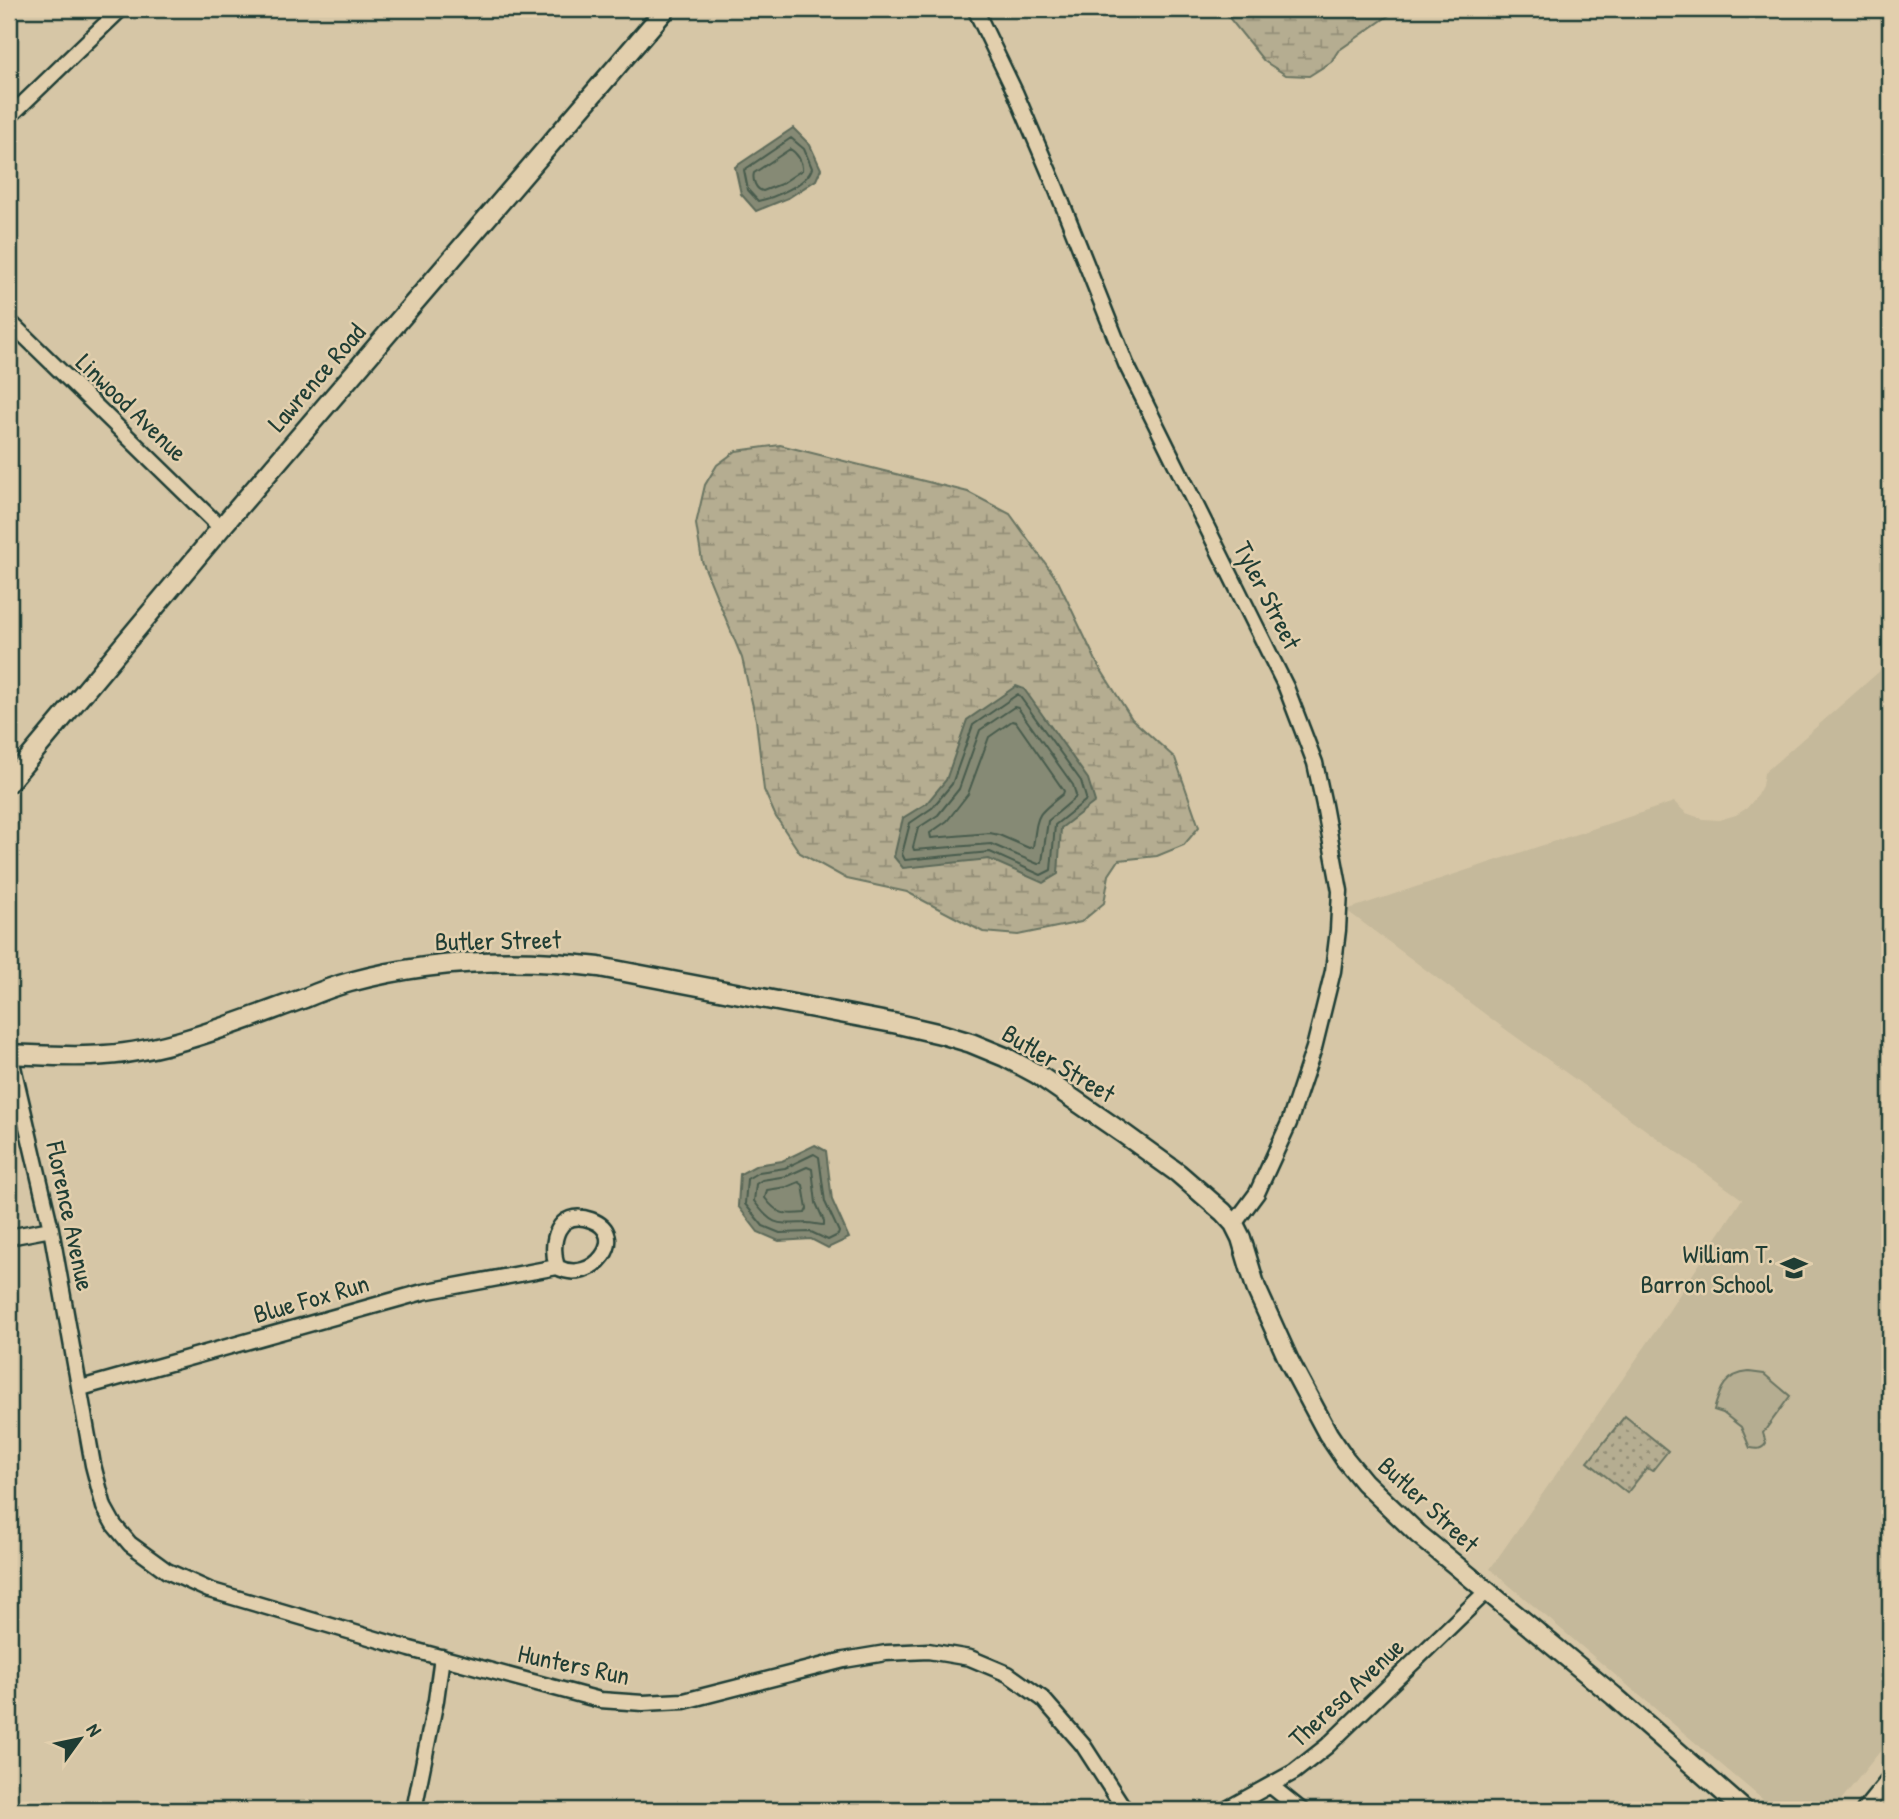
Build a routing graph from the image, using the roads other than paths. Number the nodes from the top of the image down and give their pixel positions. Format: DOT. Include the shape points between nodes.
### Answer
graph roads {
  1 [pos="121,9"];
  2 [pos="666,9"];
  3 [pos="975,9"];
  4 [pos="9,117"];
  5 [pos="9,321"];
  6 [pos="221,528"];
  7 [pos="9,782"];
  8 [pos="9,1054"];
  9 [pos="1234,1224"];
  10 [pos="51,1229"];
  11 [pos="9,1237"];
  12 [pos="557,1267"];
  13 [pos="81,1388"];
  14 [pos="1487,1591"];
  15 [pos="442,1657"];
  16 [pos="1890,1778"];
  17 [pos="1271,1786"];
  18 [pos="414,1810"];
  19 [pos="1125,1810"];
  20 [pos="1224,1810"];
  21 [pos="1301,1810"];
  22 [pos="1744,1810"];
  23 [pos="1864,1810"];
  1 -- 4 [label="street"];
  2 -- 6 [label="street, Lawrence Road"];
  3 -- 9 [label="street, Tyler Street" via="1025,116 1126,364 1286,687 1315,763 1324,805 1340,891 1333,971 1289,1123 1257,1193"];
  5 -- 6 [label="street, Linwood Avenue"];
  6 -- 7 [label="street, Lawrence Road"];
  8 -- 9 [label="street, Butler Street" via="106,1055 147,1048 189,1038 349,982 431,967 515,961 599,967 898,1024 971,1043 1037,1074 1081,1104 1178,1173"];
  8 -- 10 [label="street, Florence Avenue"];
  9 -- 14 [label="street, Butler Street" via="1270,1321 1345,1459 1388,1507"];
  10 -- 11 [label="street"];
  10 -- 13 [label="street, Florence Avenue"];
  12 -- 13 [label="street, Blue Fox Run" via="424,1292"];
  13 -- 15 [label="street, Hunters Run" via="104,1507 139,1551 167,1571 209,1590"];
  14 -- 17 [label="street, Theresa Avenue" via="1327,1745"];
  14 -- 22 [label="street, Butler Street"];
  15 -- 18 [label="street"];
  15 -- 19 [label="street, Hunters Run" via="580,1696 643,1703 684,1701 886,1653 949,1653 990,1665 1043,1699 1083,1745"];
  16 -- 23 [label="street"];
  17 -- 20 [label="street, Theresa Avenue"];
  17 -- 21 [label="street"];
}
